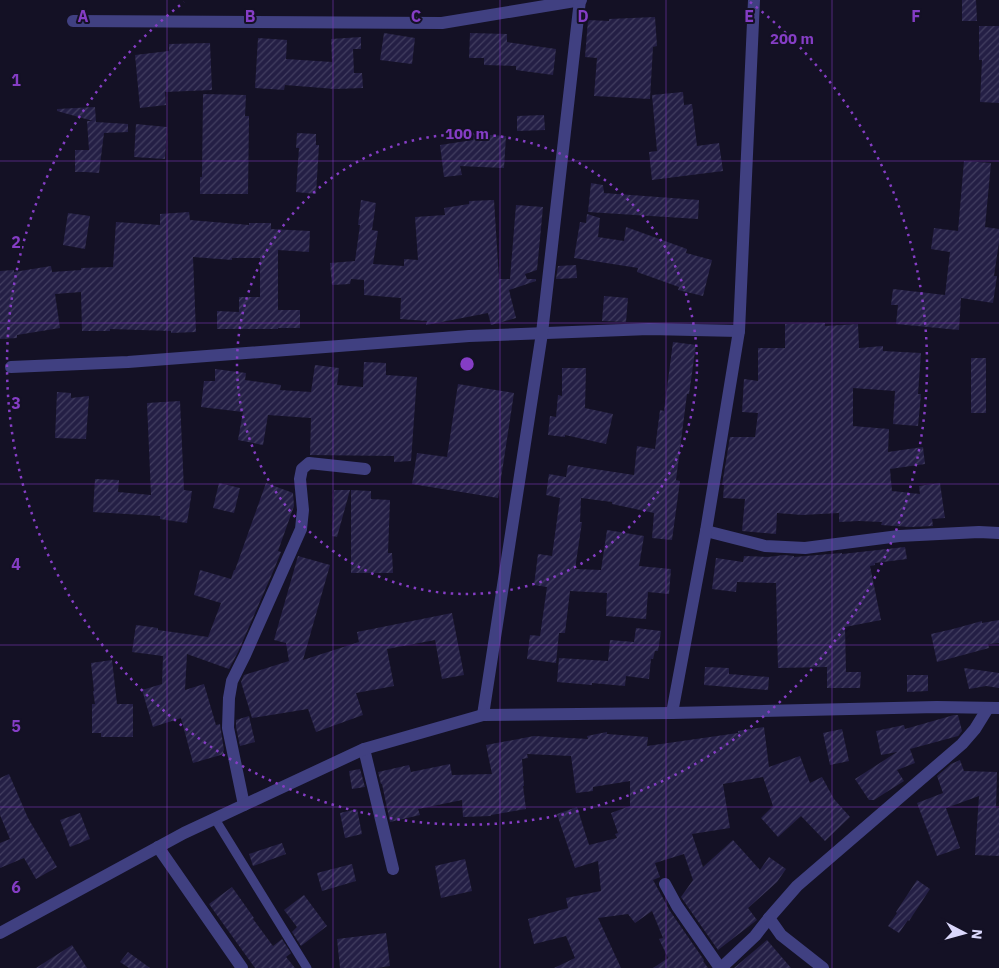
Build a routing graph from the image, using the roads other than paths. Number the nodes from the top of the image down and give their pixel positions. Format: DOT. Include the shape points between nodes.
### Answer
graph roads {
  1 [pos="580,0"];
  2 [pos="754,0"];
  3 [pos="73,21"];
  4 [pos="739,331"];
  5 [pos="542,333"];
  6 [pos="11,367"];
  7 [pos="365,469"];
  8 [pos="706,531"];
  9 [pos="999,533"];
  10 [pos="993,708"];
  11 [pos="672,713"];
  12 [pos="482,715"];
  13 [pos="364,748"];
  14 [pos="244,805"];
  15 [pos="215,819"];
  16 [pos="158,847"];
  17 [pos="393,869"];
  18 [pos="665,884"];
  19 [pos="770,918"];
  20 [pos="0,933"];
  21 [pos="242,968"];
  22 [pos="308,968"];
  23 [pos="721,968"];
  24 [pos="823,968"];
  1 -- 3 [label="street" via="442,23"];
  1 -- 5 [label="street"];
  2 -- 4 [label="street"];
  4 -- 5 [label="street" via="649,329"];
  4 -- 8 [label="street"];
  5 -- 6 [label="street"];
  5 -- 12 [label="street"];
  7 -- 14 [label="street" via="309,462 302,469 301,529 232,681 229,698 228,728"];
  8 -- 9 [label="street" via="765,546 805,548 899,536"];
  8 -- 11 [label="street"];
  10 -- 11 [label="street"];
  10 -- 19 [label="street" via="962,744 797,886"];
  11 -- 12 [label="street"];
  12 -- 13 [label="street"];
  13 -- 14 [label="street"];
  13 -- 17 [label="street"];
  14 -- 15 [label="street"];
  15 -- 16 [label="street"];
  15 -- 22 [label="lane"];
  16 -- 20 [label="street"];
  16 -- 21 [label="street"];
  18 -- 23 [label="street"];
  19 -- 23 [label="street"];
  19 -- 24 [label="street" via="781,935"];
}
